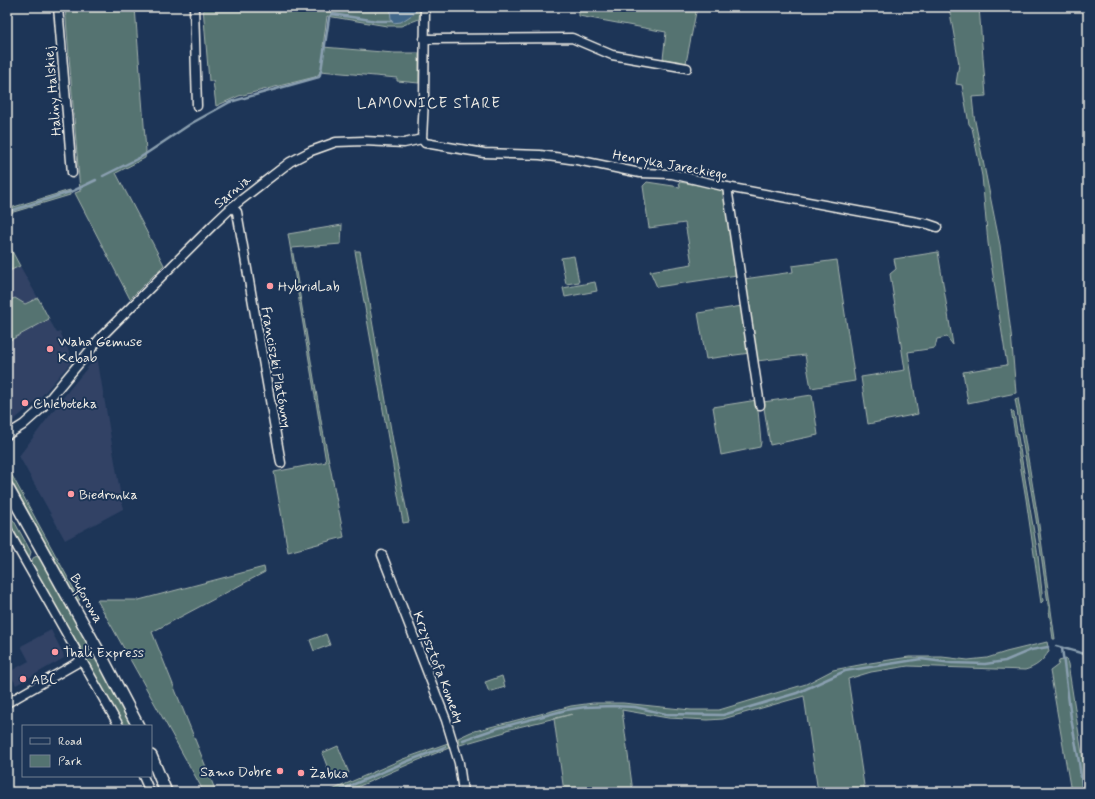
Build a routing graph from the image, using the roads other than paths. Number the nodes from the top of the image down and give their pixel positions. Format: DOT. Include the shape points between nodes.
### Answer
graph roads {
  1 [pos="58,7"];
  2 [pos="194,7"];
  3 [pos="425,7"];
  4 [pos="424,39"];
  5 [pos="687,68"];
  6 [pos="197,106"];
  7 [pos="422,139"];
  8 [pos="72,173"];
  9 [pos="727,187"];
  10 [pos="232,207"];
  11 [pos="937,227"];
  12 [pos="760,405"];
  13 [pos="7,435"];
  14 [pos="281,463"];
  15 [pos="7,487"];
  16 [pos="7,529"];
  17 [pos="382,554"];
  18 [pos="82,660"];
  19 [pos="7,703"];
  20 [pos="118,725"];
  21 [pos="137,725"];
  22 [pos="152,758"];
  23 [pos="143,777"];
  24 [pos="150,792"];
  25 [pos="166,792"];
  26 [pos="463,792"];
  1 -- 8 [label="street, Haliny Halskiej"];
  2 -- 6 [label="street"];
  3 -- 4 [label="street"];
  4 -- 5 [label="street" via="572,38 612,55"];
  4 -- 7 [label="street"];
  7 -- 9 [label="street, Henryka Jareckiego" via="426,143 484,153 540,155 640,173 672,174"];
  7 -- 10 [label="street, Sarnia" via="404,143 344,141 324,146 290,162"];
  9 -- 11 [label="street, Henryka Jareckiego"];
  9 -- 12 [label="street"];
  10 -- 13 [label="street, Sarnia" via="101,337 41,409"];
  10 -- 14 [label="street, Franciszki Platówny" via="237,212"];
  15 -- 21 [label="main road, Buforowa"];
  16 -- 18 [label="street"];
  17 -- 26 [label="street, Krzysztofa Komedy" via="446,720 459,763"];
  18 -- 19 [label="street"];
  18 -- 20 [label="street"];
  22 -- 25 [label="main road"];
  23 -- 24 [label="street"];
}
